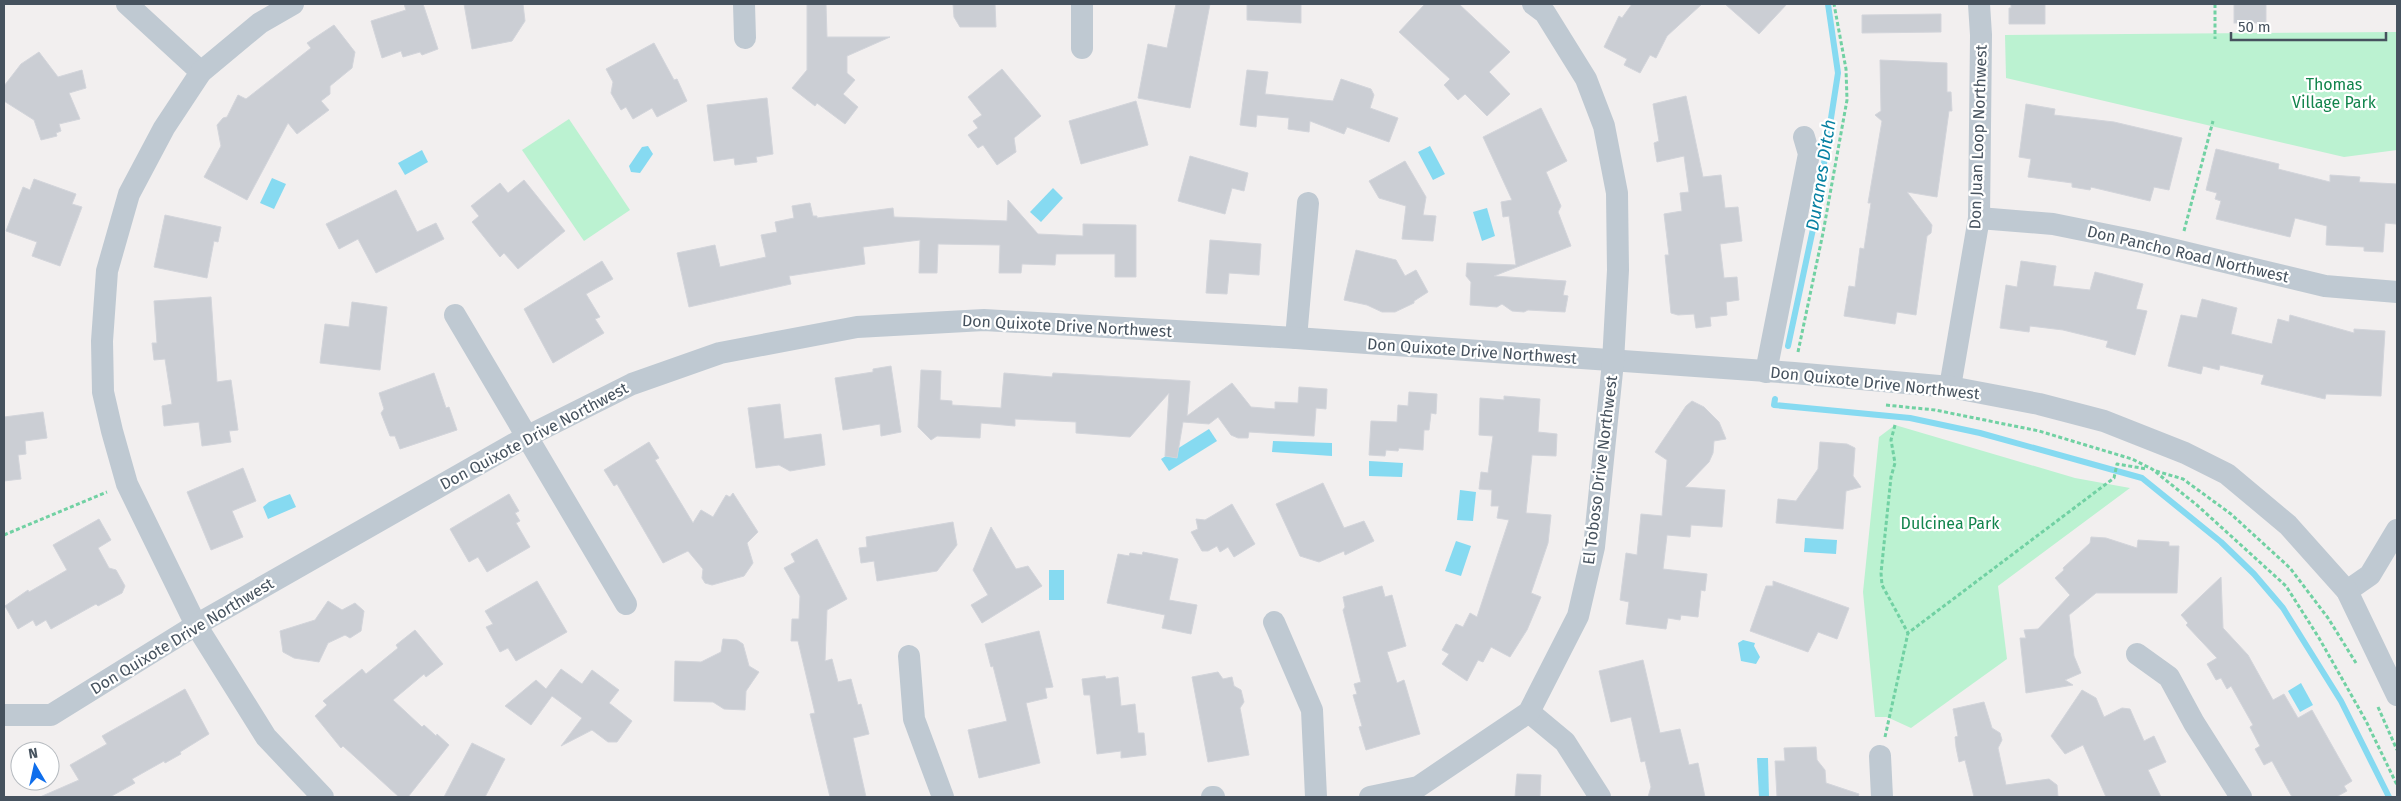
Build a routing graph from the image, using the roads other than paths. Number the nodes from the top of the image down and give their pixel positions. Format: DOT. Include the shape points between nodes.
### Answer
graph roads {
  1 [pos="127,4"];
  2 [pos="293,4"];
  3 [pos="744,4"];
  4 [pos="1082,4"];
  5 [pos="1979,4"];
  6 [pos="1545,7"];
  7 [pos="745,38"];
  8 [pos="1082,48"];
  9 [pos="201,72"];
  10 [pos="1804,137"];
  11 [pos="1308,203"];
  12 [pos="1978,218"];
  13 [pos="2397,292"];
  14 [pos="455,315"];
  15 [pos="1296,338"];
  16 [pos="1613,362"];
  17 [pos="1766,372"];
  18 [pos="1950,387"];
  19 [pos="528,436"];
  20 [pos="2397,530"];
  21 [pos="2347,591"];
  22 [pos="626,604"];
  23 [pos="1274,622"];
  24 [pos="196,625"];
  25 [pos="2137,654"];
  26 [pos="909,656"];
  27 [pos="2397,695"];
  28 [pos="1529,712"];
  29 [pos="4,715"];
  30 [pos="1880,756"];
  31 [pos="323,797"];
  32 [pos="943,797"];
  33 [pos="1316,797"];
  34 [pos="1370,797"];
  35 [pos="1600,797"];
  36 [pos="1882,797"];
  37 [pos="2241,797"];
  1 -- 9 [label="street"];
  2 -- 9 [label="street" via="260,23"];
  3 -- 7 [label="street"];
  4 -- 8 [label="street"];
  5 -- 12 [label="street, Don Juan Loop Northwest"];
  6 -- 16 [label="street, El Toboso Drive Northwest" via="1586,79 1604,126 1616,193 1618,270"];
  9 -- 24 [label="street" via="164,128 129,194 107,271 102,341 104,392 127,484"];
  10 -- 17 [label="street" via="1809,154"];
  11 -- 15 [label="street"];
  12 -- 13 [label="street, Don Pancho Road Northwest" via="2053,224 2324,286"];
  12 -- 18 [label="street, Don Juan Loop Northwest"];
  14 -- 19 [label="street"];
  15 -- 16 [label="street, Don Quixote Drive Northwest"];
  15 -- 19 [label="street, Don Quixote Drive Northwest" via="984,320 857,327 720,353 632,384"];
  16 -- 17 [label="street, Don Quixote Drive Northwest"];
  16 -- 28 [label="street, El Toboso Drive Northwest" via="1594,547 1578,616"];
  17 -- 18 [label="street, Don Quixote Drive Northwest"];
  18 -- 21 [label="street, Don Quixote Drive Northwest" via="2039,404 2104,421 2185,453 2227,474 2288,525"];
  19 -- 22 [label="street"];
  19 -- 24 [label="street, Don Quixote Drive Northwest"];
  20 -- 21 [label="street" via="2370,575"];
  21 -- 27 [label="street, Don Quixote Drive Northwest"];
  23 -- 33 [label="street" via="1312,710"];
  24 -- 29 [label="street, Don Quixote Drive Northwest" via="51,715"];
  24 -- 31 [label="street" via="266,737"];
  25 -- 37 [label="street" via="2169,677"];
  26 -- 32 [label="street" via="914,719"];
  28 -- 34 [label="street, El Toboso Drive Northwest" via="1418,787"];
  28 -- 35 [label="street" via="1565,742"];
  30 -- 36 [label="street"];
}
